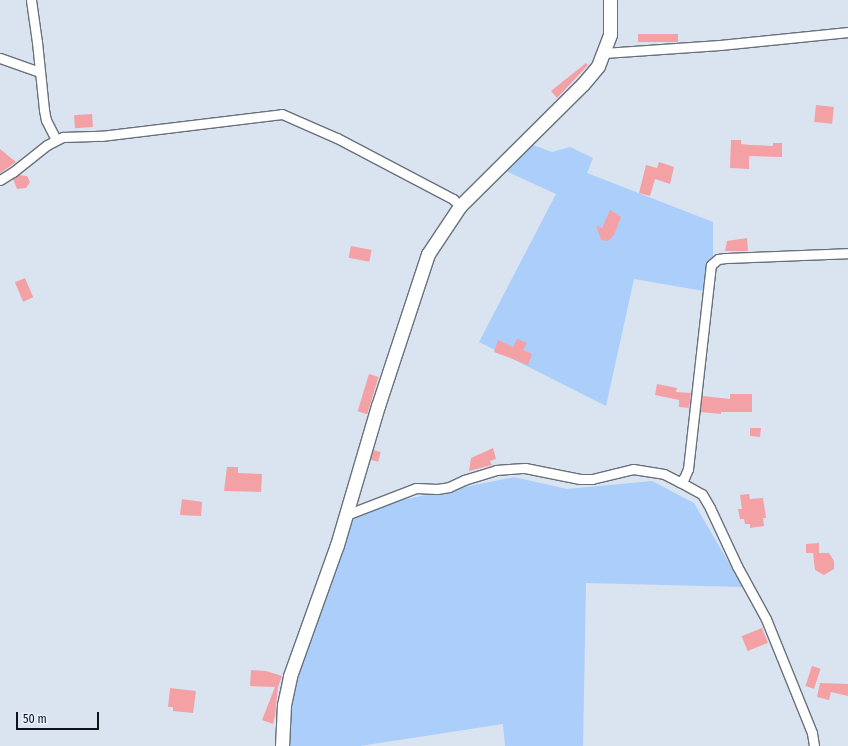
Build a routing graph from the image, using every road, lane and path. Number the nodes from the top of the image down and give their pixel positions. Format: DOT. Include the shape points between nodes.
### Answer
graph roads {
  1 [pos="31,0"];
  2 [pos="610,0"];
  3 [pos="848,32"];
  4 [pos="604,53"];
  5 [pos="0,58"];
  6 [pos="40,72"];
  7 [pos="56,140"];
  8 [pos="0,180"];
  9 [pos="460,206"];
  10 [pos="848,253"];
  11 [pos="680,482"];
  12 [pos="346,515"];
  13 [pos="282,746"];
  14 [pos="814,746"];
  1 -- 6 [label="street"];
  2 -- 4 [label="main road" via="610,34"];
  3 -- 4 [label="street"];
  4 -- 9 [label="main road" via="598,66 583,84"];
  5 -- 6 [label="street"];
  6 -- 7 [label="street" via="46,120"];
  7 -- 8 [label="street"];
  7 -- 9 [label="street" via="63,137 101,136 282,114 337,138 453,199"];
  9 -- 12 [label="main road" via="428,254 378,406"];
  10 -- 11 [label="street" via="725,258 718,259 711,265 688,469"];
  11 -- 12 [label="street" via="664,474 634,469 603,477 580,479 525,468 496,470 449,487 416,488"];
  11 -- 14 [label="street" via="702,494 710,508 737,566 766,619 812,733"];
  12 -- 13 [label="main road" via="319,601 290,676 284,705"];
}
